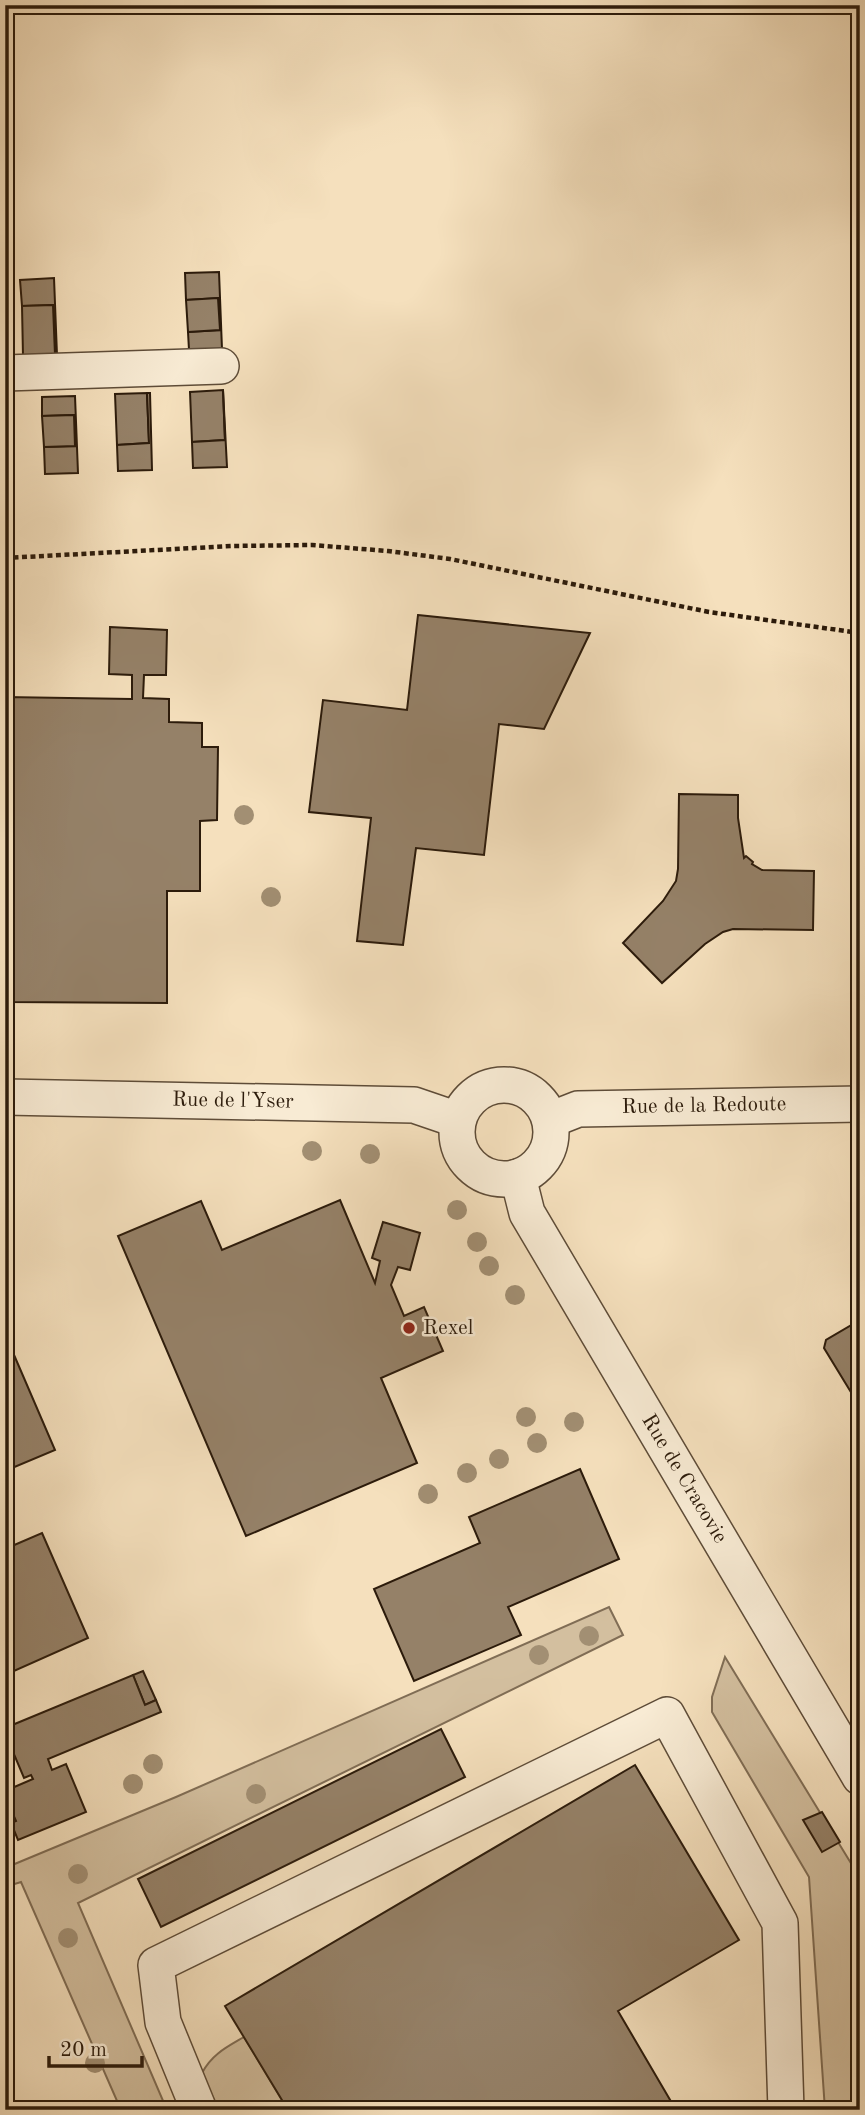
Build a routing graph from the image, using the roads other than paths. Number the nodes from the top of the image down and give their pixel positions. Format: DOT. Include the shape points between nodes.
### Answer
graph roads {
  1 [pos="221,366"];
  2 [pos="5,373"];
  3 [pos="5,1097"];
  4 [pos="860,1104"];
  5 [pos="458,1120"];
  6 [pos="550,1121"];
  7 [pos="518,1177"];
  8 [pos="860,1777"];
  9 [pos="200,2110"];
  10 [pos="786,2110"];
  1 -- 2 [label="street"];
  3 -- 5 [label="street, Rue de l'Yser" via="414,1105"];
  4 -- 6 [label="street, Rue de la Redoute" via="578,1109"];
  5 -- 6 [label="street" via="475,1094 504,1085 533,1095"];
  5 -- 7 [label="street" via="459,1148 466,1161 490,1177"];
  6 -- 7 [label="street" via="548,1149 531,1171"];
  7 -- 8 [label="street, Rue de Cracovie" via="527,1213"];
  9 -- 10 [label="street" via="163,2022 156,1965 667,1716 780,1923"];
}
